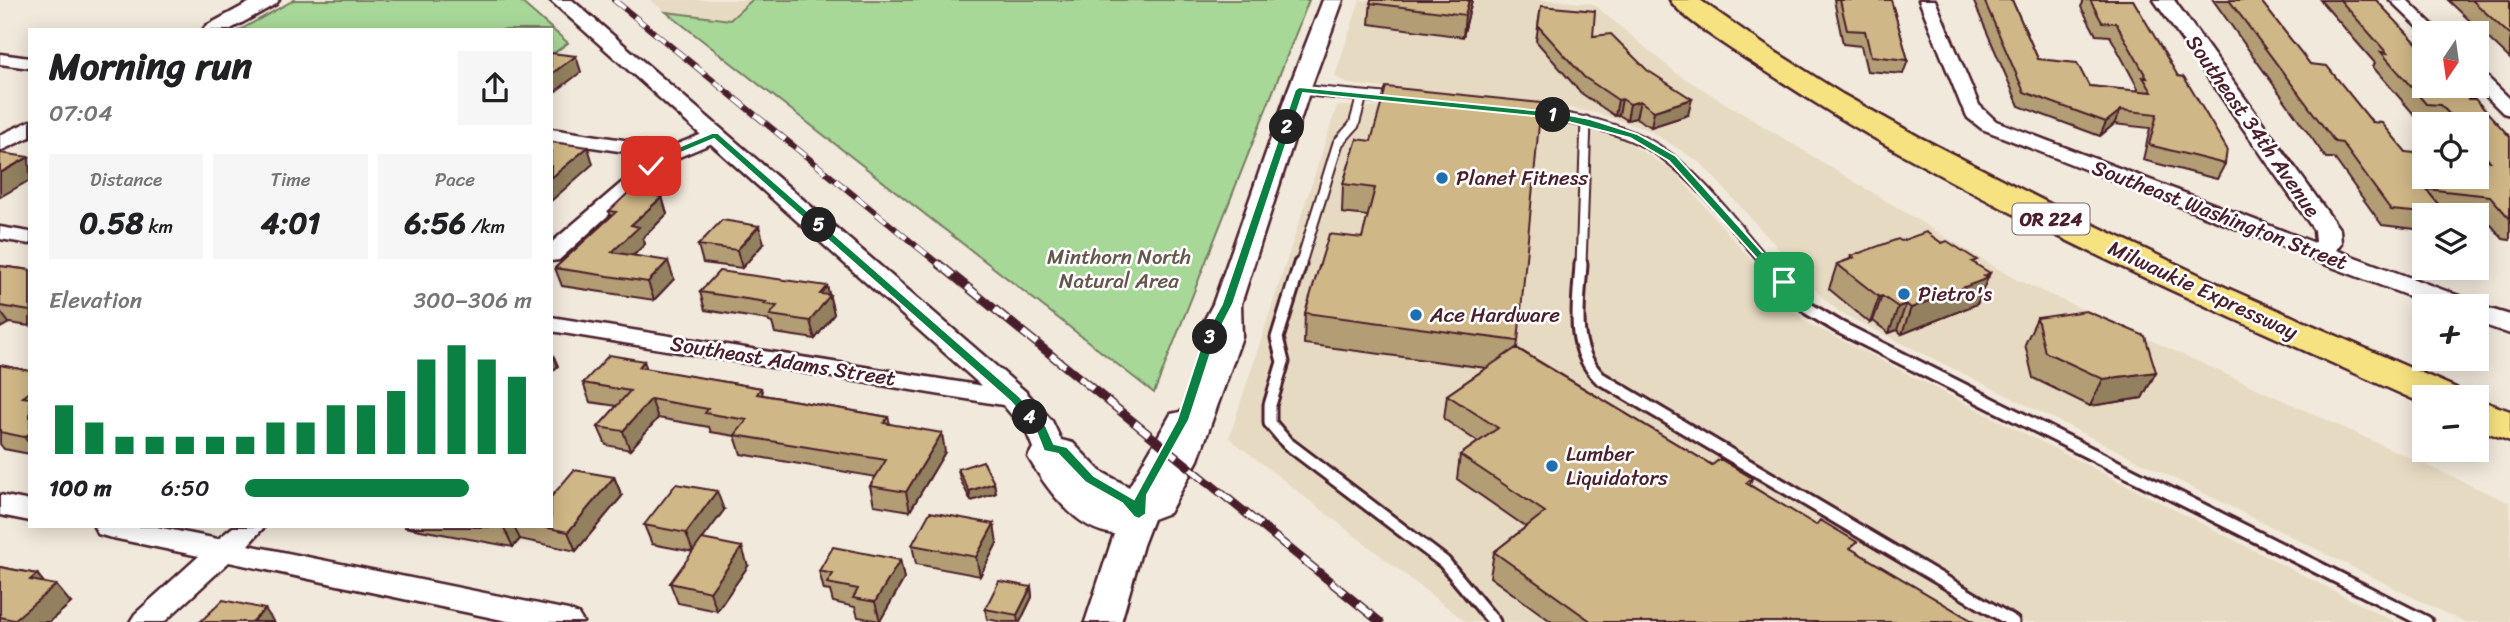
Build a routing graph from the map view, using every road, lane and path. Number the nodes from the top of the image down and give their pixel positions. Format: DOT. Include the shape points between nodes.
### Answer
graph roads {
  1 [pos="269,0"];
  2 [pos="560,0"];
  3 [pos="1333,0"];
  4 [pos="1683,0"];
  5 [pos="1927,0"];
  6 [pos="2164,0"];
  7 [pos="2398,0"];
  8 [pos="2420,21"];
  9 [pos="217,28"];
  10 [pos="0,59"];
  11 [pos="28,63"];
  12 [pos="2489,89"];
  13 [pos="1299,90"];
  14 [pos="1362,96"];
  15 [pos="1403,100"];
  16 [pos="2510,109"];
  17 [pos="1516,110"];
  18 [pos="1586,121"];
  19 [pos="28,129"];
  20 [pos="553,135"];
  21 [pos="715,135"];
  22 [pos="0,144"];
  23 [pos="672,153"];
  24 [pos="0,233"];
  25 [pos="28,238"];
  26 [pos="553,253"];
  27 [pos="2320,253"];
  28 [pos="2428,294"];
  29 [pos="2489,317"];
  30 [pos="553,324"];
  31 [pos="2510,325"];
  32 [pos="2416,385"];
  33 [pos="1015,399"];
  34 [pos="2489,418"];
  35 [pos="2510,427"];
  36 [pos="0,505"];
  37 [pos="28,511"];
  38 [pos="1139,514"];
  39 [pos="113,528"];
  40 [pos="249,528"];
  41 [pos="225,550"];
  42 [pos="145,622"];
  43 [pos="568,622"];
  44 [pos="1102,622"];
  45 [pos="1494,622"];
  46 [pos="2013,622"];
  47 [pos="2426,622"];
  1 -- 9 [label="street"];
  2 -- 21 [label="street"];
  3 -- 13 [label="street"];
  4 -- 32 [label="highway, Milwaukie Expressway / OR 224" via="1737,42 1929,156 2077,231"];
  5 -- 27 [label="street, Southeast Washington Street" via="1970,105 1981,120"];
  6 -- 27 [label="street, Southeast 34th Avenue" via="2327,230 2329,243"];
  7 -- 8 [label="street"];
  10 -- 11 [label="street"];
  12 -- 16 [label="street"];
  13 -- 14 [label="lane"];
  13 -- 38 [label="street" via="1227,304 1228,337 1186,449 1157,506"];
  14 -- 15 [label="lane"];
  14 -- 45 [label="lane" via="1354,125 1338,143 1277,338 1283,362 1270,405 1270,423 1287,443 1444,562"];
  17 -- 18 [label="lane"];
  18 -- 46 [label="lane" via="1578,332 1587,367"];
  18 -- 47 [label="lane" via="1633,136 1672,159 1797,298 1839,327"];
  19 -- 22 [label="street"];
  20 -- 23 [label="street"];
  21 -- 23 [label="street"];
  21 -- 33 [label="street"];
  23 -- 26 [label="street" via="651,166"];
  24 -- 25 [label="street"];
  27 -- 28 [label="street, Southeast Washington Street"];
  29 -- 31 [label="street"];
  30 -- 33 [label="street, Southeast Adams Street"];
  33 -- 38 [label="street" via="1041,429 1049,448 1044,457 1055,476 1080,502 1112,522"];
  34 -- 35 [label="highway"];
  36 -- 37 [label="street"];
  38 -- 44 [label="street"];
  39 -- 41 [label="street"];
  40 -- 41 [label="street"];
  41 -- 42 [label="street"];
  41 -- 43 [label="street"];
}
